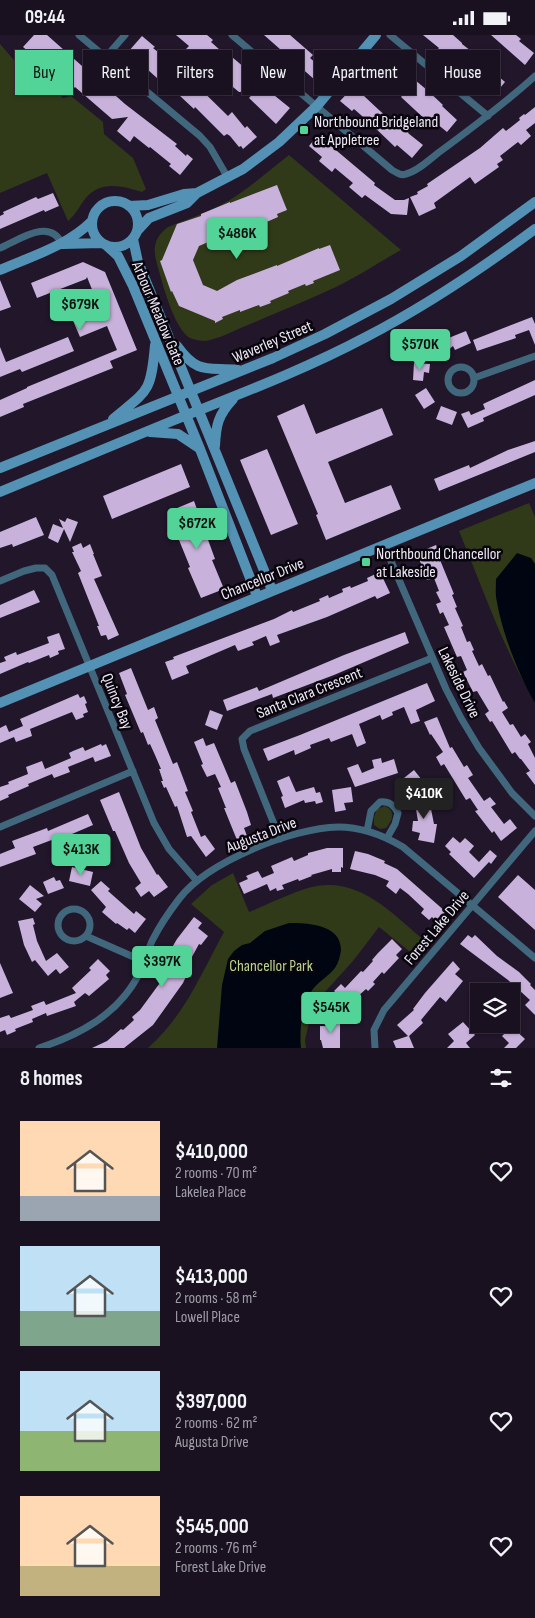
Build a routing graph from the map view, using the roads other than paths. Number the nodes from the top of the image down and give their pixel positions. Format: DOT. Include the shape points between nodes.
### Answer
graph roads {
  1 [pos="79,35"];
  2 [pos="125,35"];
  3 [pos="232,35"];
  4 [pos="376,35"];
  5 [pos="390,35"];
  6 [pos="95,50"];
  7 [pos="112,50"];
  8 [pos="535,76"];
  9 [pos="148,94"];
  10 [pos="317,106"];
  11 [pos="488,116"];
  12 [pos="228,178"];
  13 [pos="197,193"];
  14 [pos="535,202"];
  15 [pos="129,206"];
  16 [pos="92,221"];
  17 [pos="535,229"];
  18 [pos="135,235"];
  19 [pos="62,244"];
  20 [pos="104,244"];
  21 [pos="0,248"];
  22 [pos="0,270"];
  23 [pos="169,335"];
  24 [pos="156,342"];
  25 [pos="535,356"];
  26 [pos="241,371"];
  27 [pos="474,378"];
  28 [pos="191,391"];
  29 [pos="178,396"];
  30 [pos="236,396"];
  31 [pos="199,411"];
  32 [pos="186,416"];
  33 [pos="105,425"];
  34 [pos="145,432"];
  35 [pos="200,449"];
  36 [pos="215,450"];
  37 [pos="0,468"];
  38 [pos="535,483"];
  39 [pos="0,492"];
  40 [pos="384,545"];
  41 [pos="0,581"];
  42 [pos="272,590"];
  43 [pos="257,596"];
  44 [pos="432,657"];
  45 [pos="90,667"];
  46 [pos="0,703"];
  47 [pos="133,771"];
  48 [pos="535,816"];
  49 [pos="0,827"];
  50 [pos="367,831"];
  51 [pos="535,831"];
  52 [pos="387,838"];
  53 [pos="280,839"];
  54 [pos="197,881"];
  55 [pos="472,906"];
  56 [pos="86,935"];
  57 [pos="535,958"];
  58 [pos="144,962"];
  59 [pos="39,1048"];
  60 [pos="375,1048"];
  1 -- 6 [label="street"];
  2 -- 7 [label="street"];
  3 -- 10 [label="street"];
  4 -- 10 [label="street"];
  5 -- 11 [label="street"];
  8 -- 11 [label="street"];
  9 -- 12 [label="street" via="200,136"];
  10 -- 11 [label="street" via="401,175 416,169"];
  10 -- 12 [label="street" via="280,141"];
  12 -- 13 [label="street"];
  13 -- 15 [label="street" via="148,205"];
  13 -- 18 [label="street" via="187,203 149,218"];
  14 -- 26 [label="street, Waverley Street" via="461,256 391,299 320,336"];
  15 -- 16 [label="street" via="120,201 109,201 98,209"];
  15 -- 18 [label="street" via="136,215"];
  16 -- 19 [label="street"];
  16 -- 20 [label="street" via="95,235"];
  17 -- 30 [label="street" via="482,268 398,320 321,359"];
  18 -- 20 [label="street" via="123,246"];
  18 -- 23 [label="street, Arbour Meadow Gate" via="138,262"];
  19 -- 20 [label="street"];
  19 -- 21 [label="street" via="59,237 50,231 40,231"];
  19 -- 22 [label="street"];
  20 -- 24 [label="street, Arbour Meadow Gate" via="118,256"];
  23 -- 26 [label="street" via="188,359 199,367"];
  23 -- 28 [label="street, Arbour Meadow Gate"];
  24 -- 29 [label="street, Arbour Meadow Gate"];
  24 -- 33 [label="street" via="152,374 145,391"];
  25 -- 27 [label="street"];
  26 -- 28 [label="street, Waverley Street"];
  28 -- 29 [label="street, Waverley Street"];
  28 -- 31 [label="street, Arbour Meadow Gate"];
  29 -- 32 [label="street, Arbour Meadow Gate"];
  29 -- 33 [label="street, Waverley Street"];
  30 -- 31 [label="street"];
  30 -- 36 [label="street" via="218,421"];
  31 -- 32 [label="street"];
  31 -- 36 [label="street, Arbour Meadow Gate"];
  32 -- 34 [label="street"];
  32 -- 35 [label="street, Arbour Meadow Gate"];
  33 -- 37 [label="street, Waverley Street"];
  34 -- 35 [label="street" via="178,434"];
  34 -- 39 [label="street"];
  35 -- 43 [label="street, Arbour Meadow Gate"];
  36 -- 42 [label="street, Arbour Meadow Gate"];
  38 -- 40 [label="street, Chancellor Drive"];
  40 -- 42 [label="street, Chancellor Drive"];
  40 -- 44 [label="street, Lakeside Drive"];
  41 -- 45 [label="street, Quincy Bay" via="30,570 45,569 52,575"];
  42 -- 43 [label="street, Chancellor Drive"];
  43 -- 45 [label="street, Chancellor Drive"];
  44 -- 48 [label="street, Lakeside Drive" via="479,748 512,793"];
  44 -- 53 [label="street, Santa Clara Crescent" via="250,731 242,739"];
  45 -- 46 [label="street, Chancellor Drive"];
  45 -- 47 [label="street, Quincy Bay"];
  47 -- 49 [label="street"];
  47 -- 54 [label="street, Quincy Bay" via="154,823 169,849"];
  50 -- 52 [label="street, Augusta Drive"];
  50 -- 52 [label="street" via="372,811 380,802 391,803 398,813"];
  50 -- 53 [label="street, Augusta Drive" via="328,828"];
  51 -- 55 [label="street, Forest Lake Drive"];
  52 -- 55 [label="street, Augusta Drive" via="403,847"];
  53 -- 54 [label="street, Augusta Drive" via="224,863"];
  54 -- 58 [label="street, Augusta Drive" via="164,921"];
  55 -- 57 [label="street, Augusta Drive"];
  55 -- 60 [label="street, Forest Lake Drive" via="384,1010 374,1030"];
  56 -- 56 [label="street" via="90,922 87,915 70,909 61,915 58,927 65,939 75,941"];
  56 -- 58 [label="street"];
  58 -- 59 [label="street, Augusta Drive" via="129,991 102,1018 72,1036"];
}
